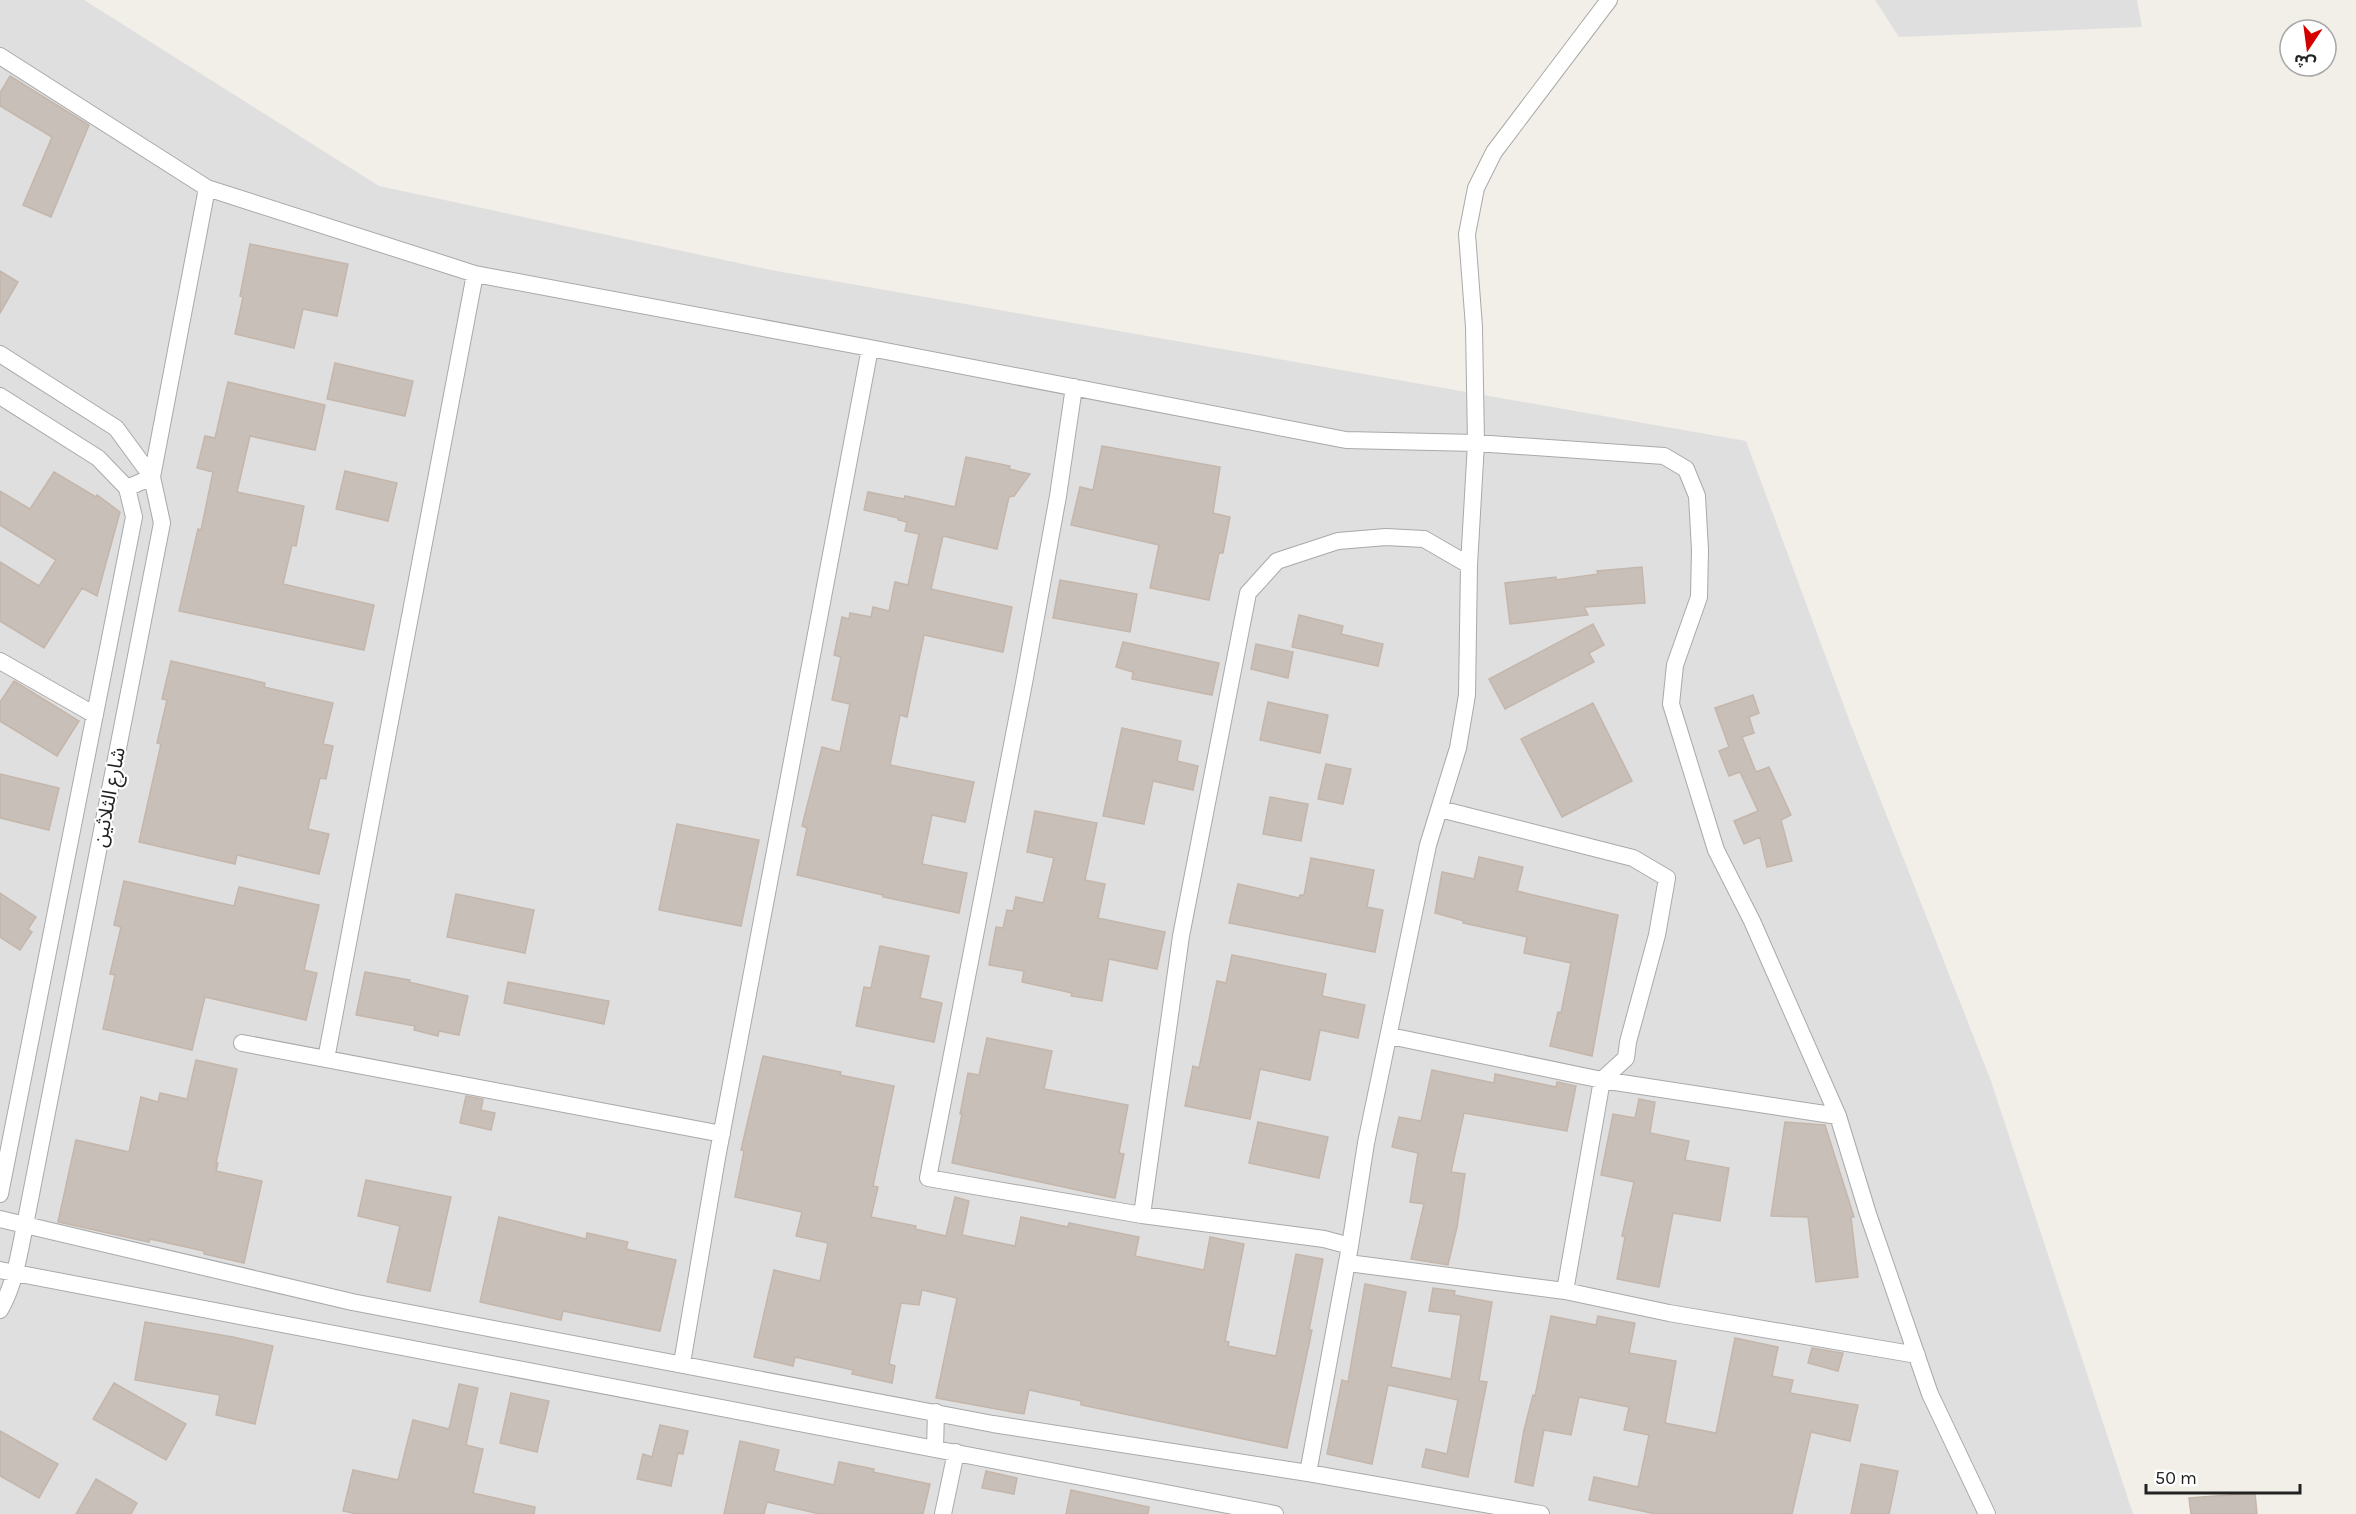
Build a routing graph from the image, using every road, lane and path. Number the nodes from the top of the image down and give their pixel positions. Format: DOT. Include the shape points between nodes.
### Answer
graph roads {
  1 [pos="1609,0"];
  2 [pos="0,56"];
  3 [pos="207,188"];
  4 [pos="476,274"];
  5 [pos="870,348"];
  6 [pos="0,354"];
  7 [pos="1074,387"];
  8 [pos="0,396"];
  9 [pos="1476,443"];
  10 [pos="152,477"];
  11 [pos="127,488"];
  12 [pos="1469,565"];
  13 [pos="0,661"];
  14 [pos="95,715"];
  15 [pos="1440,809"];
  16 [pos="1390,1036"];
  17 [pos="242,1043"];
  18 [pos="326,1059"];
  19 [pos="1602,1080"];
  20 [pos="1838,1116"];
  21 [pos="722,1134"];
  22 [pos="0,1194"];
  23 [pos="1142,1215"];
  24 [pos="0,1219"];
  25 [pos="25,1225"];
  26 [pos="1350,1246"];
  27 [pos="1347,1263"];
  28 [pos="7,1272"];
  29 [pos="1565,1291"];
  30 [pos="0,1310"];
  31 [pos="1917,1354"];
  32 [pos="682,1363"];
  33 [pos="936,1412"];
  34 [pos="934,1448"];
  35 [pos="956,1452"];
  36 [pos="1308,1473"];
  37 [pos="943,1514"];
  38 [pos="1275,1514"];
  39 [pos="1542,1514"];
  40 [pos="1987,1514"];
  1 -- 9 [label="street" via="1494,152 1476,188 1467,234"];
  2 -- 3 [label="street"];
  3 -- 4 [label="street"];
  3 -- 10 [label="street"];
  4 -- 5 [label="street"];
  4 -- 18 [label="street"];
  5 -- 7 [label="street"];
  5 -- 21 [label="street"];
  6 -- 10 [label="street, شارع الثلاثين" via="116,428"];
  7 -- 9 [label="street" via="1346,440"];
  7 -- 23 [label="street" via="1024,683 928,1178"];
  8 -- 11 [label="street" via="98,458"];
  9 -- 12 [label="street"];
  9 -- 20 [label="street" via="1665,456 1686,469 1697,496 1699,597 1675,664 1671,704 1716,850 1752,921"];
  10 -- 11 [label="street"];
  10 -- 25 [label="street, شارع الثلاثين" via="162,524"];
  11 -- 14 [label="street, شارع الثلاثين" via="134,517"];
  12 -- 15 [label="street" via="1467,695 1458,748"];
  12 -- 23 [label="street" via="1424,539 1338,541 1277,561 1248,593 1181,936"];
  13 -- 14 [label="street"];
  14 -- 22 [label="street, شارع الثلاثين"];
  15 -- 16 [label="street" via="1428,845"];
  15 -- 19 [label="street" via="1634,858 1667,878 1626,1058"];
  16 -- 19 [label="street"];
  16 -- 26 [label="street" via="1366,1143"];
  17 -- 18 [label="street"];
  18 -- 21 [label="street"];
  19 -- 20 [label="street"];
  19 -- 29 [label="street"];
  20 -- 31 [label="street"];
  21 -- 32 [label="street"];
  23 -- 26 [label="street" via="1324,1239"];
  24 -- 25 [label="street"];
  25 -- 28 [label="street, شارع الثلاثين"];
  25 -- 32 [label="street" via="352,1302"];
  26 -- 27 [label="street"];
  27 -- 29 [label="street"];
  27 -- 36 [label="street"];
  28 -- 30 [label="street, شارع الثلاثين" via="8,1297"];
  28 -- 34 [label="street"];
  29 -- 31 [label="street" via="1668,1313"];
  31 -- 40 [label="street" via="1930,1394"];
  32 -- 33 [label="street"];
  33 -- 34 [label="street"];
  33 -- 36 [label="street"];
  34 -- 35 [label="street"];
  35 -- 37 [label="street"];
  35 -- 38 [label="street"];
  36 -- 39 [label="street"];
}
